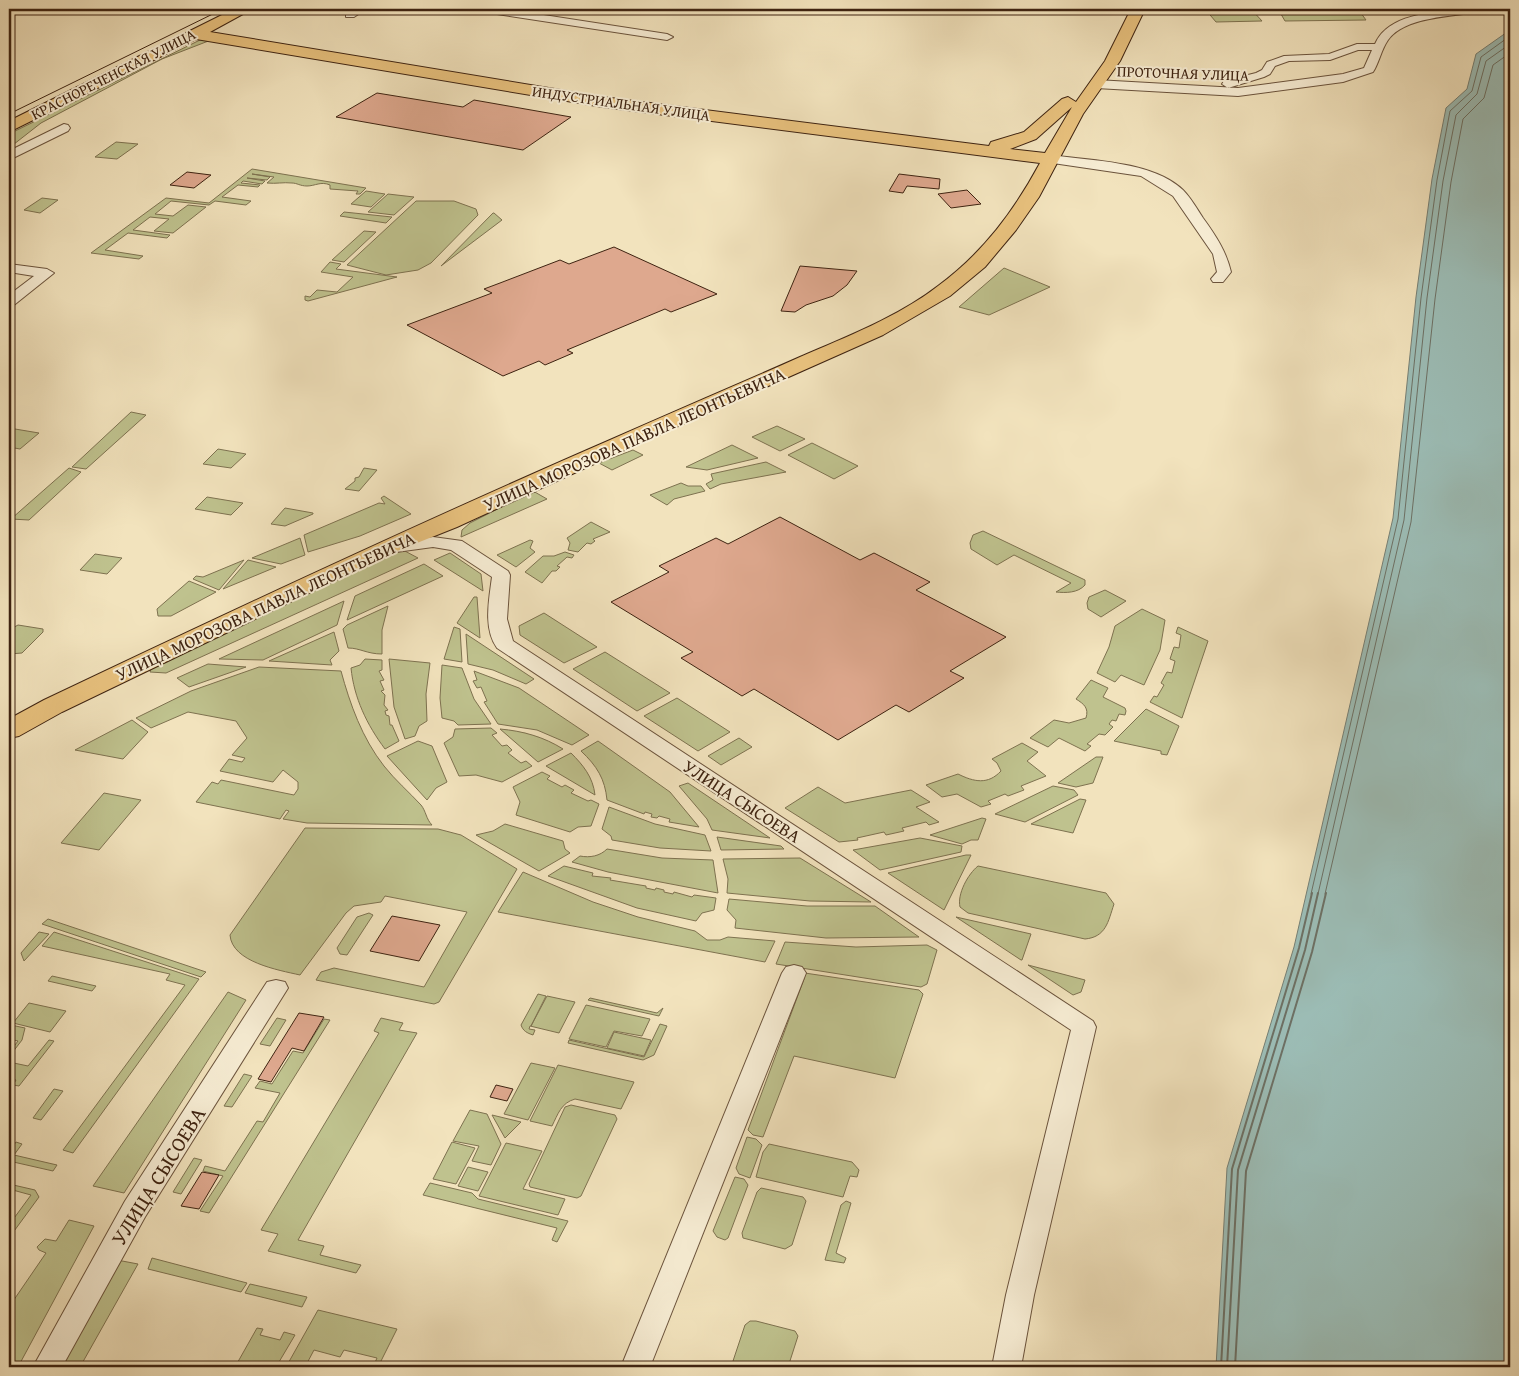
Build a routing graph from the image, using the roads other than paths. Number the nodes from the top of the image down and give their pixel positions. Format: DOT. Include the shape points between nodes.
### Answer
graph roads {
  1 [pos="245,9"];
  2 [pos="361,9"];
  3 [pos="484,9"];
  4 [pos="1125,9"];
  5 [pos="1138,9"];
  6 [pos="1479,9"];
  7 [pos="350,15"];
  8 [pos="193,34"];
  9 [pos="667,37"];
  10 [pos="1379,47"];
  11 [pos="1096,84"];
  12 [pos="1216,92"];
  13 [pos="1068,102"];
  14 [pos="9,127"];
  15 [pos="64,128"];
  16 [pos="964,148"];
  17 [pos="9,156"];
  18 [pos="1028,171"];
  19 [pos="9,268"];
  20 [pos="1218,279"];
  21 [pos="9,302"];
  22 [pos="484,505"];
  23 [pos="456,545"];
  24 [pos="384,548"];
  25 [pos="9,710"];
  26 [pos="9,730"];
  27 [pos="794,973"];
  28 [pos="276,988"];
  29 [pos="47,1367"];
  30 [pos="635,1367"];
  31 [pos="1007,1367"];
  1 -- 8 [label="main road, КРАСНОРЕЧЕНСКАЯ УЛИЦА"];
  2 -- 7 [label="street"];
  3 -- 9 [label="street"];
  4 -- 13 [label="main road, УЛИЦА МОРОЗОВА ПАВЛА ЛЕОНТЬЕВИЧА" via="1104,52"];
  5 -- 11 [label="main road, УЛИЦА МОРОЗОВА ПАВЛА ЛЕОНТЬЕВИЧА"];
  6 -- 10 [label="street, ПРОТОЧНАЯ УЛИЦА" via="1400,24 1383,38"];
  8 -- 14 [label="main road, КРАСНОРЕЧЕНСКАЯ УЛИЦА"];
  8 -- 16 [label="main road, ИНДУСТРИАЛЬНАЯ УЛИЦА" via="603,102"];
  10 -- 12 [label="street" via="1357,47 1330,57 1296,57 1277,61 1266,72 1232,81"];
  10 -- 12 [label="street, ПРОТОЧНАЯ УЛИЦА" via="1369,70 1361,74 1272,88"];
  11 -- 12 [label="street, ПРОТОЧНАЯ УЛИЦА"];
  11 -- 18 [label="main road, УЛИЦА МОРОЗОВА ПАВЛА ЛЕОНТЬЕВИЧА"];
  13 -- 16 [label="main road" via="1026,140 1004,146"];
  13 -- 18 [label="main road, УЛИЦА МОРОЗОВА ПАВЛА ЛЕОНТЬЕВИЧА"];
  15 -- 17 [label="street"];
  16 -- 18 [label="main road, ИНДУСТРИАЛЬНАЯ УЛИЦА"];
  16 -- 18 [label="main road"];
  18 -- 20 [label="street" via="1145,173 1178,193 1220,254 1224,272"];
  18 -- 22 [label="main road, УЛИЦА МОРОЗОВА ПАВЛА ЛЕОНТЬЕВИЧА" via="1030,196 1000,240 960,280 923,305 838,348"];
  18 -- 25 [label="main road, УЛИЦА МОРОЗОВА ПАВЛА ЛЕОНТЬЕВИЧА" via="989,232 966,258 929,290 854,330 470,496 168,633"];
  19 -- 21 [label="street" via="47,273"];
  22 -- 23 [label="street" via="454,534"];
  22 -- 24 [label="main road, УЛИЦА МОРОЗОВА ПАВЛА ЛЕОНТЬЕВИЧА"];
  23 -- 24 [label="street" via="433,542"];
  23 -- 31 [label="street, УЛИЦА СЫСОЕВА" via="501,575 496,602 499,632 504,644 1084,1027 1020,1295"];
  24 -- 26 [label="main road, УЛИЦА МОРОЗОВА ПАВЛА ЛЕОНТЬЕВИЧА"];
  27 -- 30 [label="street"];
  28 -- 29 [label="street, УЛИЦА СЫСОЕВА" via="135,1209"];
}
